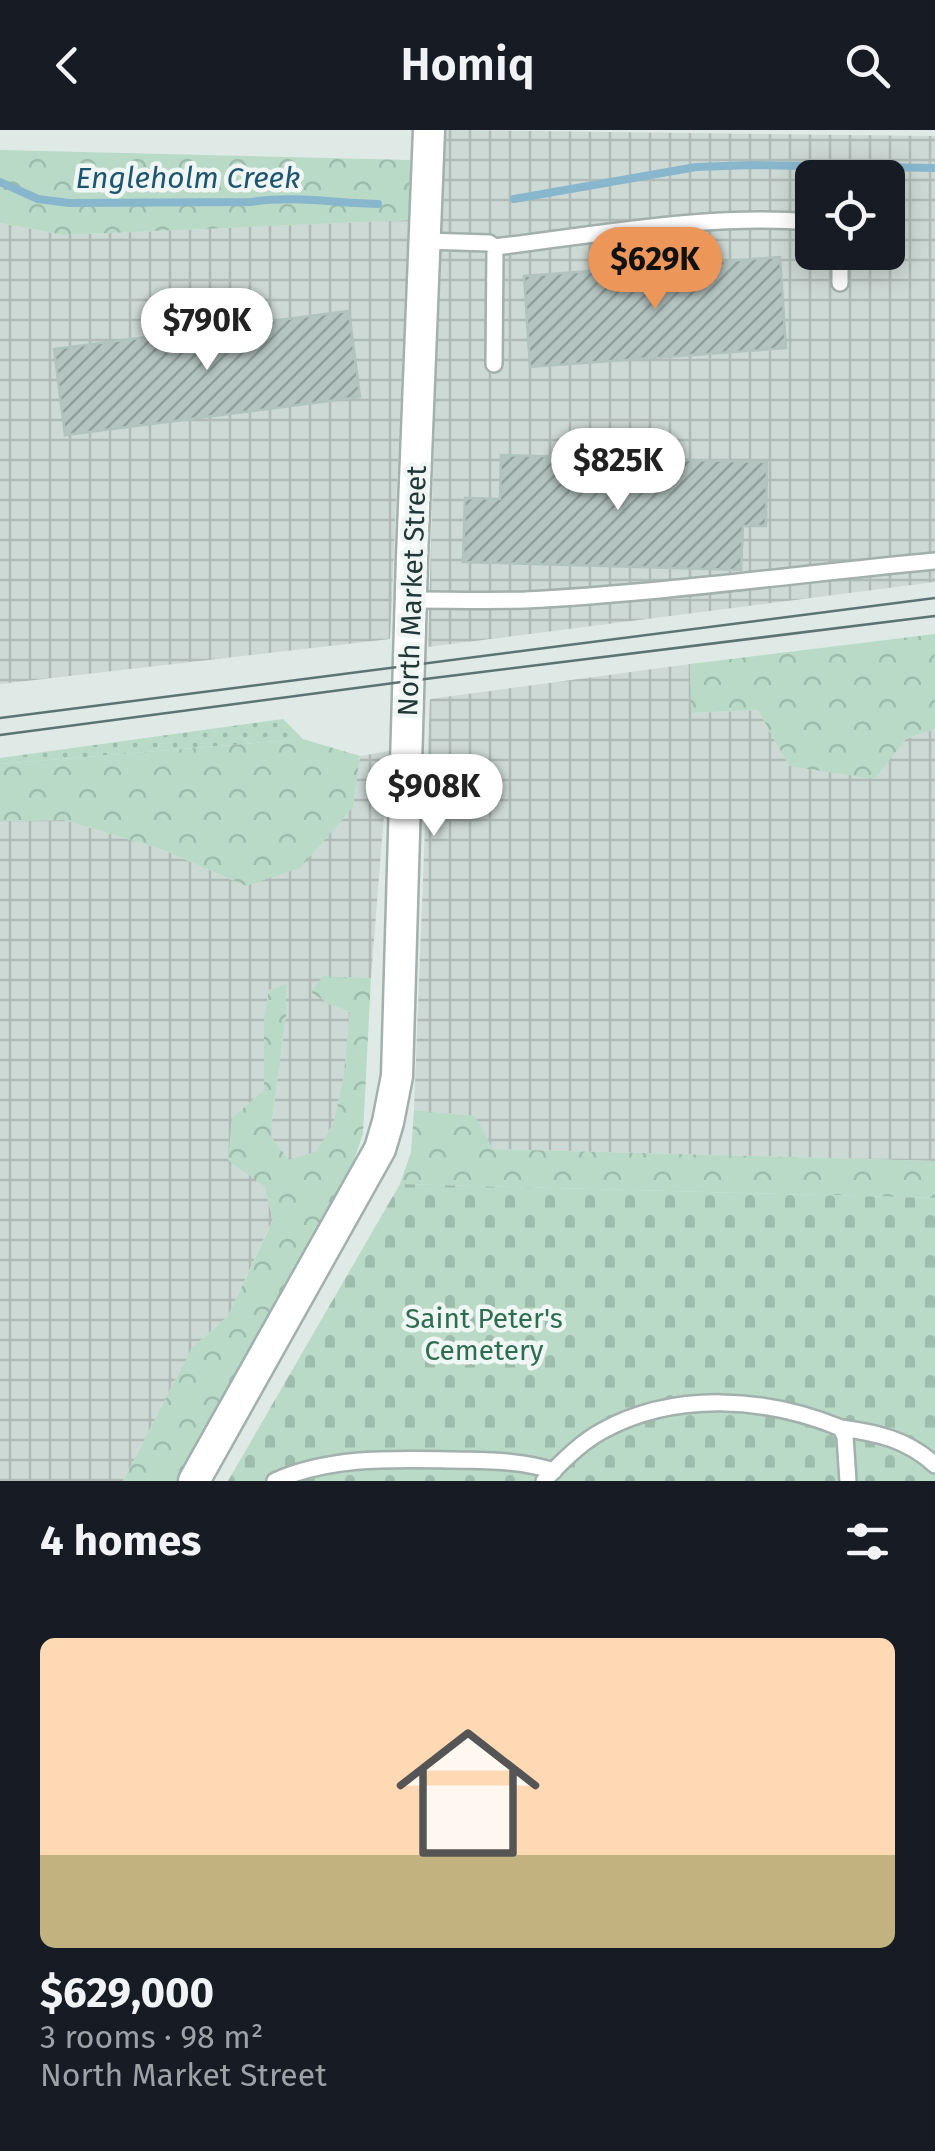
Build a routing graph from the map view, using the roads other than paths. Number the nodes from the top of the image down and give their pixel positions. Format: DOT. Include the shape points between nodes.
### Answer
graph roads {
  1 [pos="429,130"];
  2 [pos="795,220"];
  3 [pos="425,241"];
  4 [pos="494,247"];
  5 [pos="840,270"];
  6 [pos="840,284"];
  7 [pos="494,364"];
  8 [pos="935,560"];
  9 [pos="410,600"];
  10 [pos="841,1428"];
  11 [pos="935,1464"];
  12 [pos="549,1476"];
  13 [pos="194,1481"];
  14 [pos="275,1481"];
  15 [pos="848,1481"];
  1 -- 3 [label="street, North Market Street"];
  2 -- 4 [label="lane" via="662,226"];
  3 -- 4 [label="lane"];
  3 -- 9 [label="street, North Market Street"];
  4 -- 7 [label="lane"];
  5 -- 6 [label="lane"];
  8 -- 9 [label="lane" via="607,594"];
  9 -- 13 [label="street, North Market Street" via="397,1076 388,1122 380,1149"];
  10 -- 11 [label="lane" via="903,1441"];
  10 -- 12 [label="lane" via="767,1407 676,1405 600,1432"];
  10 -- 15 [label="lane"];
  12 -- 14 [label="lane" via="531,1464 508,1461 392,1458 297,1471"];
}
